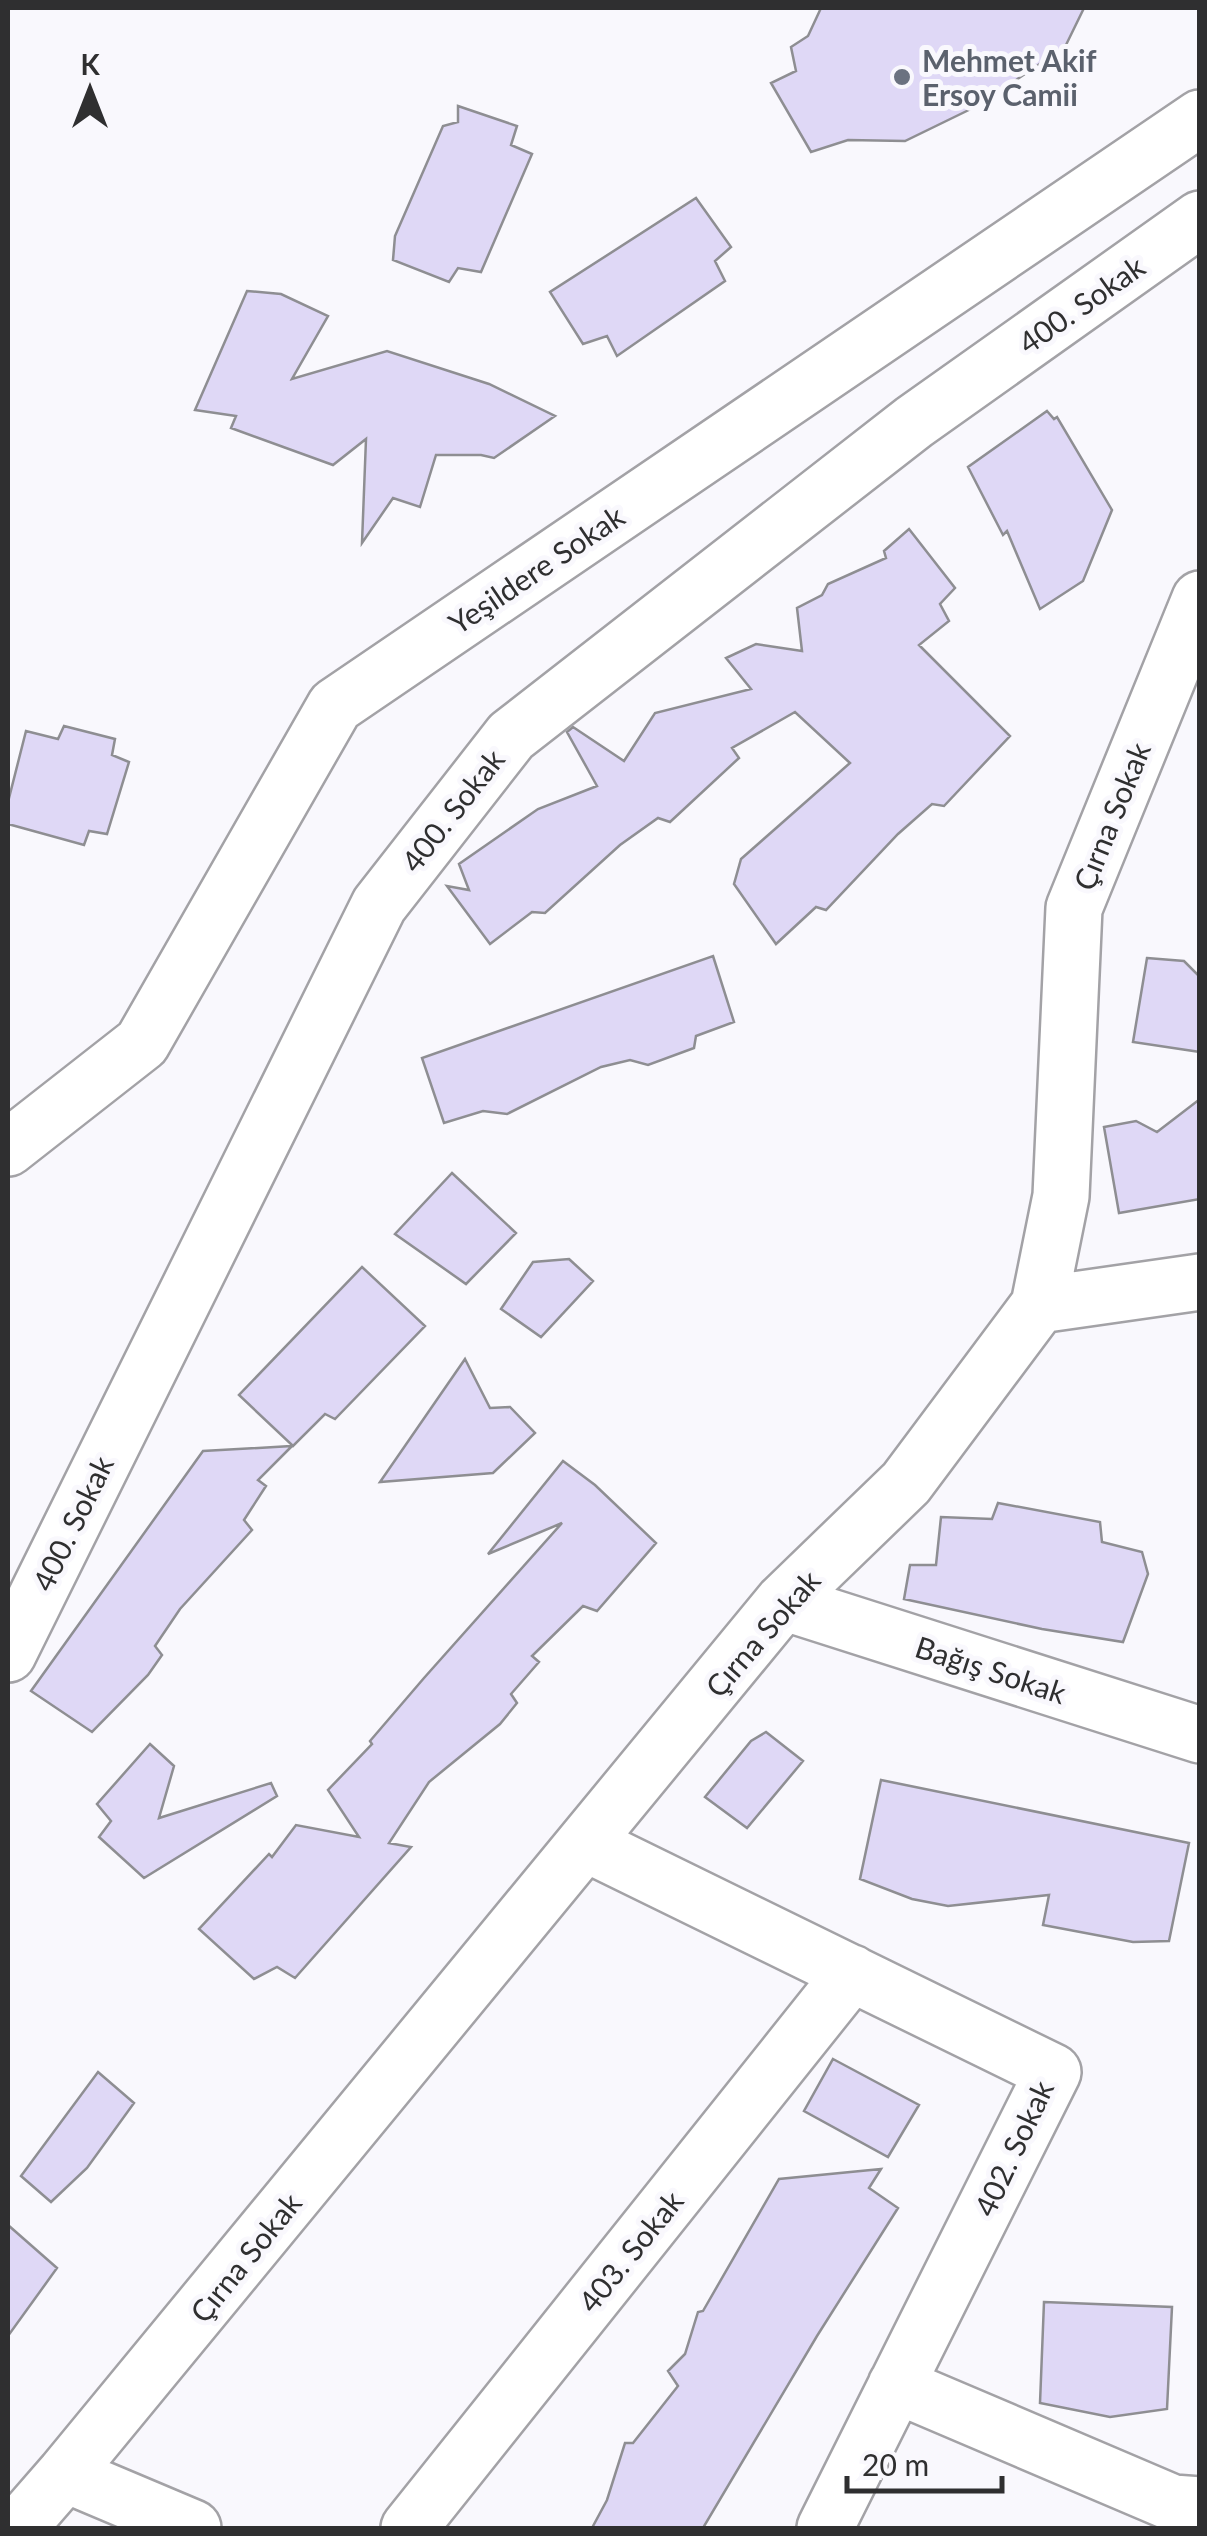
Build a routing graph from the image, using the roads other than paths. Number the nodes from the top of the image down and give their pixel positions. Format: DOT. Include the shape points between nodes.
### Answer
graph roads {
  1 [pos="1200,118"];
  2 [pos="1200,219"];
  3 [pos="1200,599"];
  4 [pos="8,1148"];
  5 [pos="1200,1282"];
  6 [pos="1039,1305"];
  7 [pos="783,1602"];
  8 [pos="8,1654"];
  9 [pos="1200,1735"];
  10 [pos="584,1844"];
  11 [pos="852,1972"];
  12 [pos="896,2386"];
  13 [pos="66,2474"];
  14 [pos="1200,2505"];
  15 [pos="18,2528"];
  16 [pos="193,2528"];
  17 [pos="409,2528"];
  18 [pos="826,2528"];
  1 -- 4 [label="street, Yeşildere Sokak" via="335,706 142,1043"];
  2 -- 8 [label="street, 400. Sokak" via="914,422 511,736 378,905"];
  3 -- 6 [label="street, Çırna Sokak" via="1074,908 1061,1196"];
  5 -- 6 [label="street"];
  6 -- 7 [label="street, Çırna Sokak" via="906,1483"];
  7 -- 9 [label="street, Bağış Sokak"];
  7 -- 10 [label="street, Çırna Sokak"];
  10 -- 11 [label="street, 402. Sokak"];
  10 -- 13 [label="street, Çırna Sokak"];
  11 -- 12 [label="street, 402. Sokak" via="1053,2072"];
  11 -- 17 [label="street, 403. Sokak"];
  12 -- 14 [label="street" via="1173,2502"];
  12 -- 18 [label="street, 402. Sokak"];
  13 -- 15 [label="street, Çırna Sokak"];
  13 -- 16 [label="street"];
}
